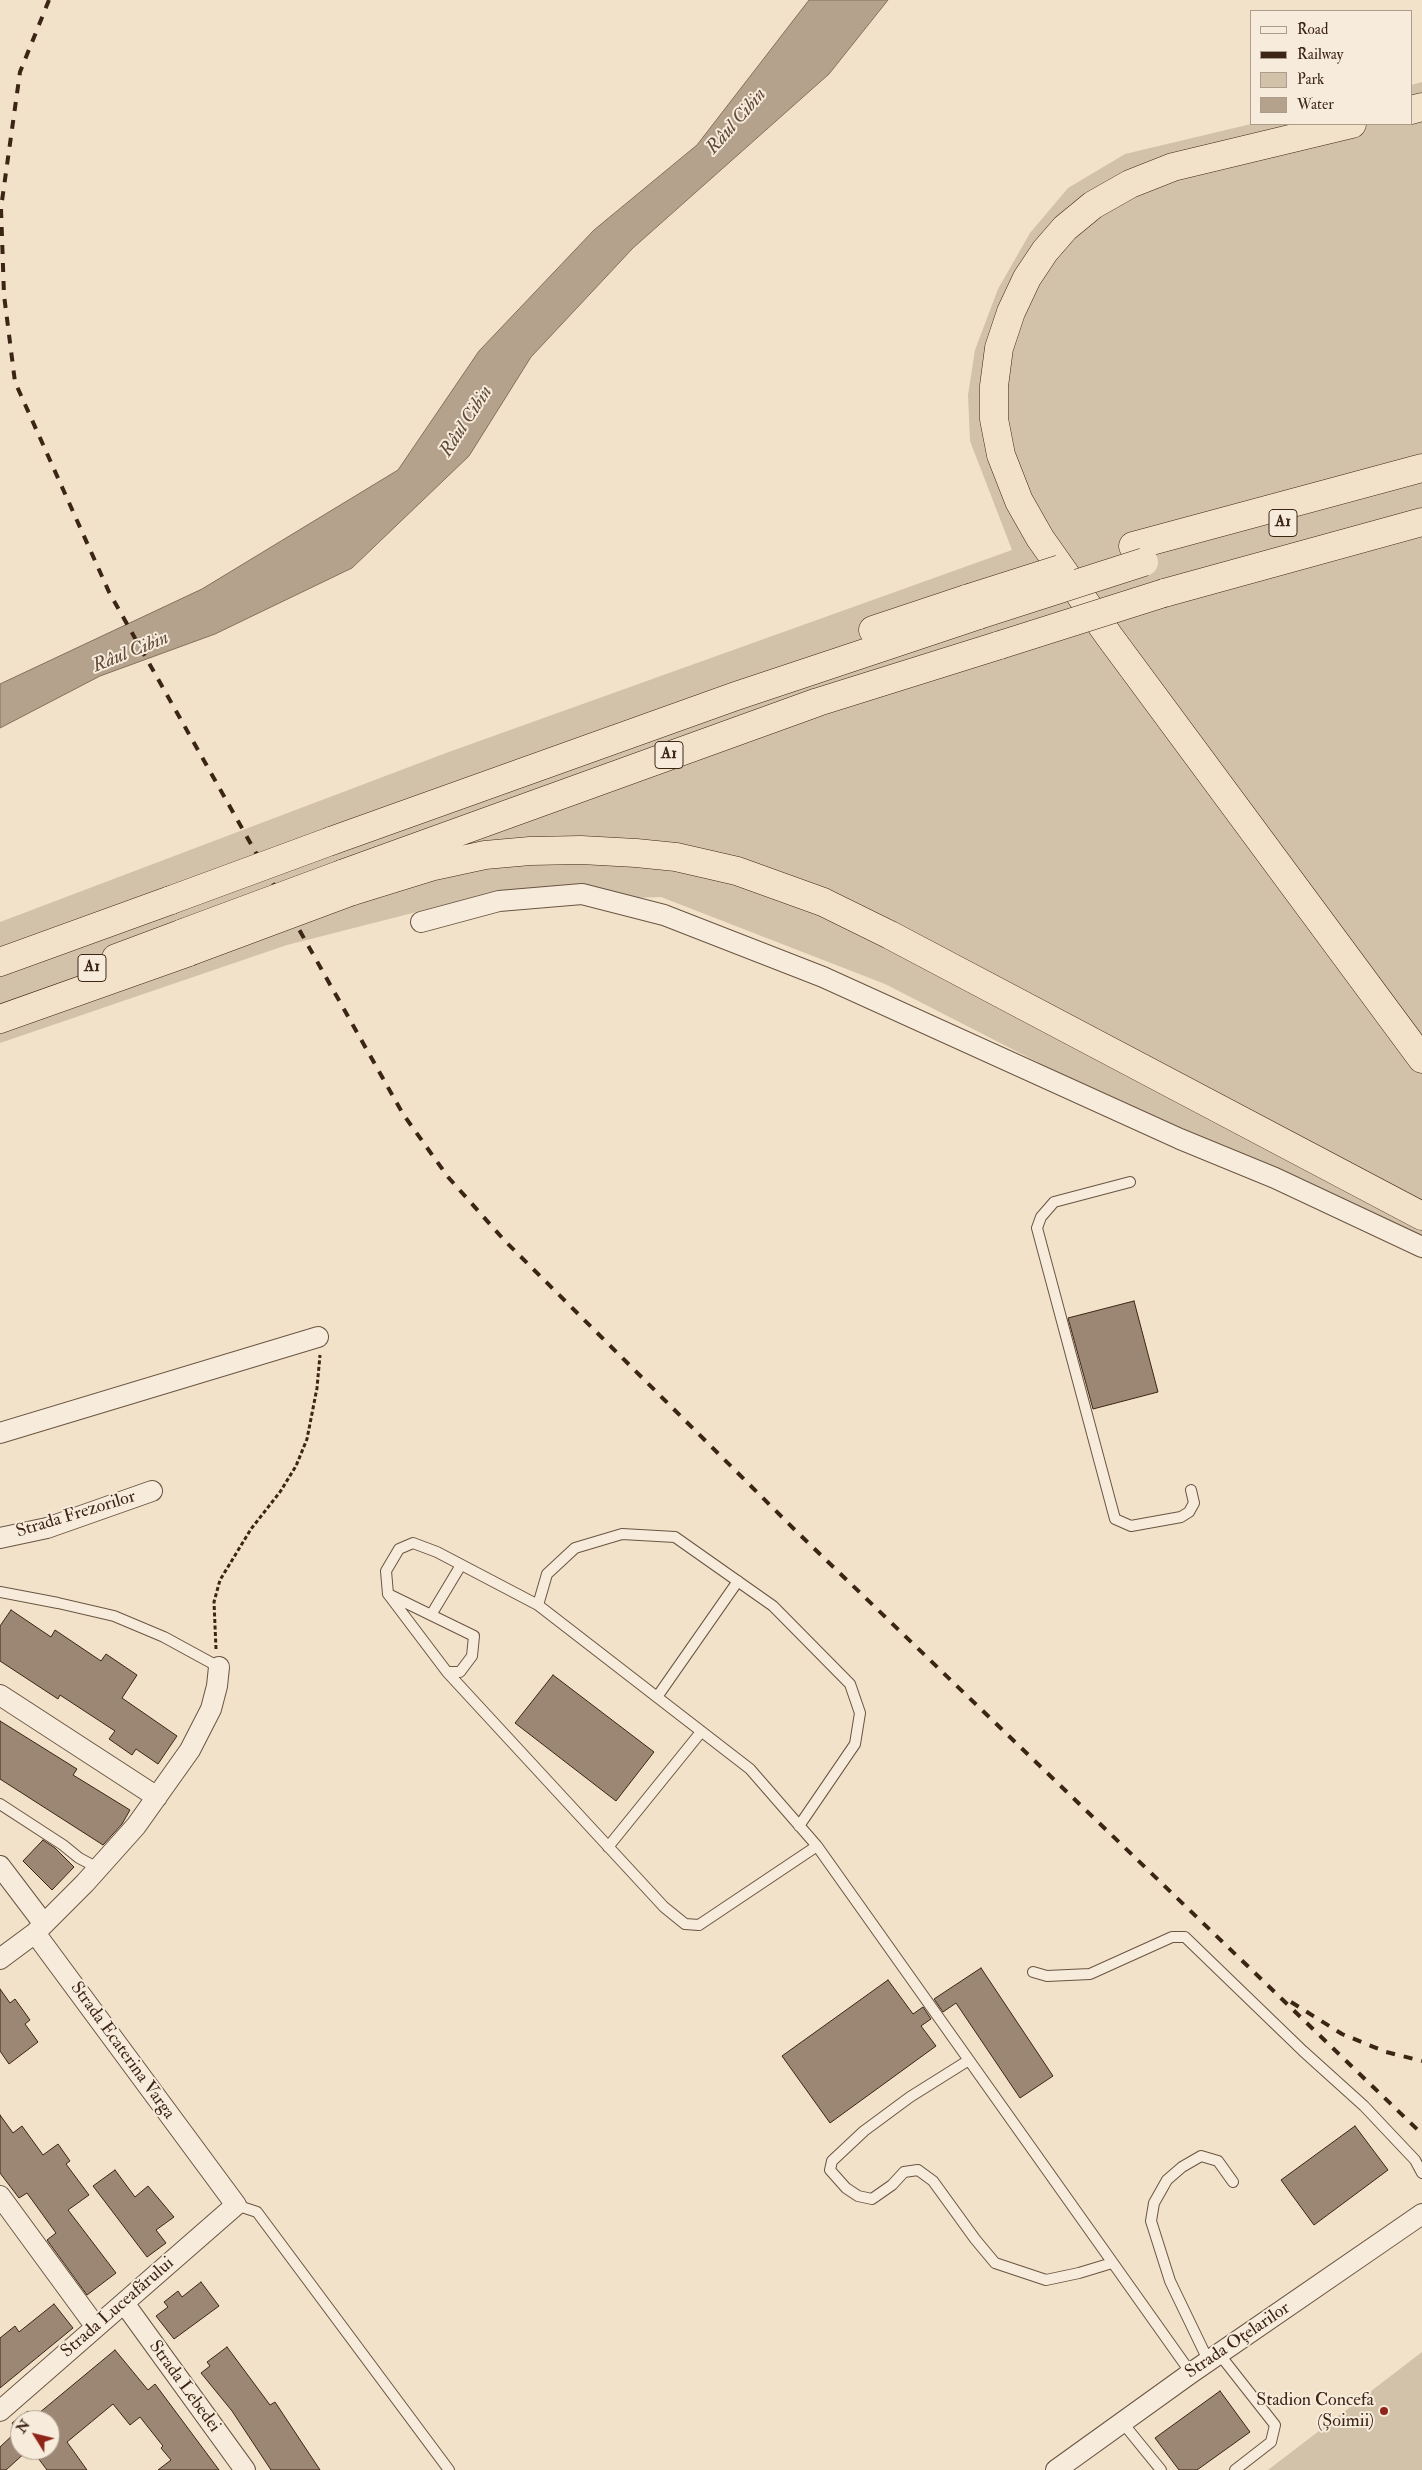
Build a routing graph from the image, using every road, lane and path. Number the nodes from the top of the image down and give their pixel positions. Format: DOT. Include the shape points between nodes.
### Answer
graph roads {
  1 [pos="1348,125"];
  2 [pos="1422,468"];
  3 [pos="1422,486"];
  4 [pos="1422,522"];
  5 [pos="1138,554"];
  6 [pos="346,883"];
  7 [pos="168,892"];
  8 [pos="421,922"];
  9 [pos="186,943"];
  10 [pos="0,946"];
  11 [pos="0,962"];
  12 [pos="0,1002"];
  13 [pos="0,1019"];
  14 [pos="1422,1058"];
  15 [pos="1130,1182"];
  16 [pos="1422,1216"];
  17 [pos="1422,1247"];
  18 [pos="318,1338"];
  19 [pos="0,1433"];
  20 [pos="1191,1490"];
  21 [pos="152,1491"];
  22 [pos="0,1538"];
  23 [pos="461,1564"];
  24 [pos="738,1581"];
  25 [pos="0,1592"];
  26 [pos="388,1594"];
  27 [pos="538,1605"];
  28 [pos="431,1615"];
  29 [pos="218,1667"];
  30 [pos="446,1672"];
  31 [pos="0,1695"];
  32 [pos="657,1697"];
  33 [pos="701,1732"];
  34 [pos="157,1797"];
  35 [pos="0,1804"];
  36 [pos="799,1826"];
  37 [pos="817,1846"];
  38 [pos="608,1847"];
  39 [pos="0,1866"];
  40 [pos="98,1868"];
  41 [pos="39,1928"];
  42 [pos="0,1959"];
  43 [pos="1033,1972"];
  44 [pos="969,2060"];
  45 [pos="1422,2173"];
  46 [pos="1233,2182"];
  47 [pos="0,2196"];
  48 [pos="236,2205"];
  49 [pos="1422,2214"];
  50 [pos="1112,2263"];
  51 [pos="124,2303"];
  52 [pos="96,2327"];
  53 [pos="1214,2358"];
  54 [pos="1191,2373"];
  55 [pos="0,2411"];
  56 [pos="1122,2422"];
  57 [pos="245,2470"];
  58 [pos="449,2470"];
  59 [pos="1056,2470"];
  60 [pos="1161,2470"];
  61 [pos="1235,2470"];
  1 -- 14 [label="highway" via="1173,167 1130,184 1092,205 1045,251 1019,294 999,348 994,419 1001,454 1019,501 1040,538"];
  2 -- 5 [label="highway"];
  3 -- 5 [label="highway, A1"];
  4 -- 6 [label="highway, A1, bridge" via="1164,593 818,702"];
  5 -- 7 [label="highway, A1, bridge" via="974,607 736,696 327,834"];
  6 -- 9 [label="highway, A1, bridge"];
  6 -- 16 [label="highway" via="486,855 530,851 636,853 676,857 737,871 823,902 890,935"];
  7 -- 10 [label="highway"];
  7 -- 11 [label="highway, A1"];
  8 -- 17 [label="street" via="499,901 582,894 664,915 823,977"];
  9 -- 12 [label="highway, A1"];
  9 -- 13 [label="highway"];
  15 -- 20 [label="lane" via="1054,1202 1041,1217 1037,1228 1115,1520 1131,1526 1181,1517 1194,1504"];
  18 -- 19 [label="street"];
  18 -- 29 [label="path" via="321,1361 307,1439 280,1492 251,1530 220,1580 214,1602"];
  21 -- 22 [label="street, Strada Frezorilor" via="47,1528"];
  23 -- 26 [label="lane" via="413,1543 399,1549 386,1571"];
  23 -- 27 [label="lane"];
  23 -- 28 [label="lane"];
  24 -- 27 [label="lane" via="675,1537 622,1534 574,1548 547,1574"];
  24 -- 32 [label="lane"];
  24 -- 36 [label="lane" via="773,1606 850,1684 860,1712 854,1744"];
  25 -- 29 [label="lane" via="114,1616 164,1637"];
  26 -- 28 [label="lane"];
  26 -- 30 [label="lane"];
  27 -- 32 [label="lane"];
  28 -- 30 [label="lane" via="474,1636 472,1656 460,1672"];
  29 -- 34 [label="street" via="211,1709 190,1750"];
  30 -- 38 [label="lane"];
  31 -- 34 [label="street"];
  32 -- 33 [label="lane"];
  33 -- 36 [label="lane" via="750,1770"];
  33 -- 38 [label="lane"];
  34 -- 40 [label="street"];
  35 -- 40 [label="lane"];
  36 -- 37 [label="lane"];
  37 -- 38 [label="lane" via="699,1925 685,1924 664,1907"];
  37 -- 44 [label="lane"];
  39 -- 41 [label="street, Strada Ecaterina Varga"];
  40 -- 41 [label="street"];
  41 -- 42 [label="street"];
  41 -- 48 [label="street, Strada Ecaterina Varga"];
  43 -- 45 [label="lane" via="1047,1976 1090,1974 1172,1937 1185,1937 1364,2106 1415,2160"];
  44 -- 50 [label="lane"];
  44 -- 50 [label="lane" via="864,2131 832,2161 830,2170 846,2188 858,2196 872,2199 892,2186 904,2172 918,2170 933,2181 995,2263 1046,2280"];
  46 -- 53 [label="lane" via="1218,2161 1201,2156 1167,2180 1154,2203 1151,2221 1170,2281"];
  47 -- 52 [label="street"];
  48 -- 51 [label="street, Strada Luceafărului"];
  48 -- 58 [label="lane" via="257,2212"];
  49 -- 53 [label="street, Strada Oțelarilor"];
  50 -- 54 [label="lane"];
  51 -- 52 [label="street, Strada Luceafărului"];
  51 -- 57 [label="street, Strada Lebedei"];
  52 -- 55 [label="street, Strada Luceafărului"];
  53 -- 54 [label="street, Strada Oțelarilor"];
  53 -- 61 [label="lane" via="1275,2425 1272,2442"];
  54 -- 56 [label="street, Strada Oțelarilor"];
  56 -- 59 [label="street, Strada Oțelarilor"];
  56 -- 60 [label="lane"];
}
